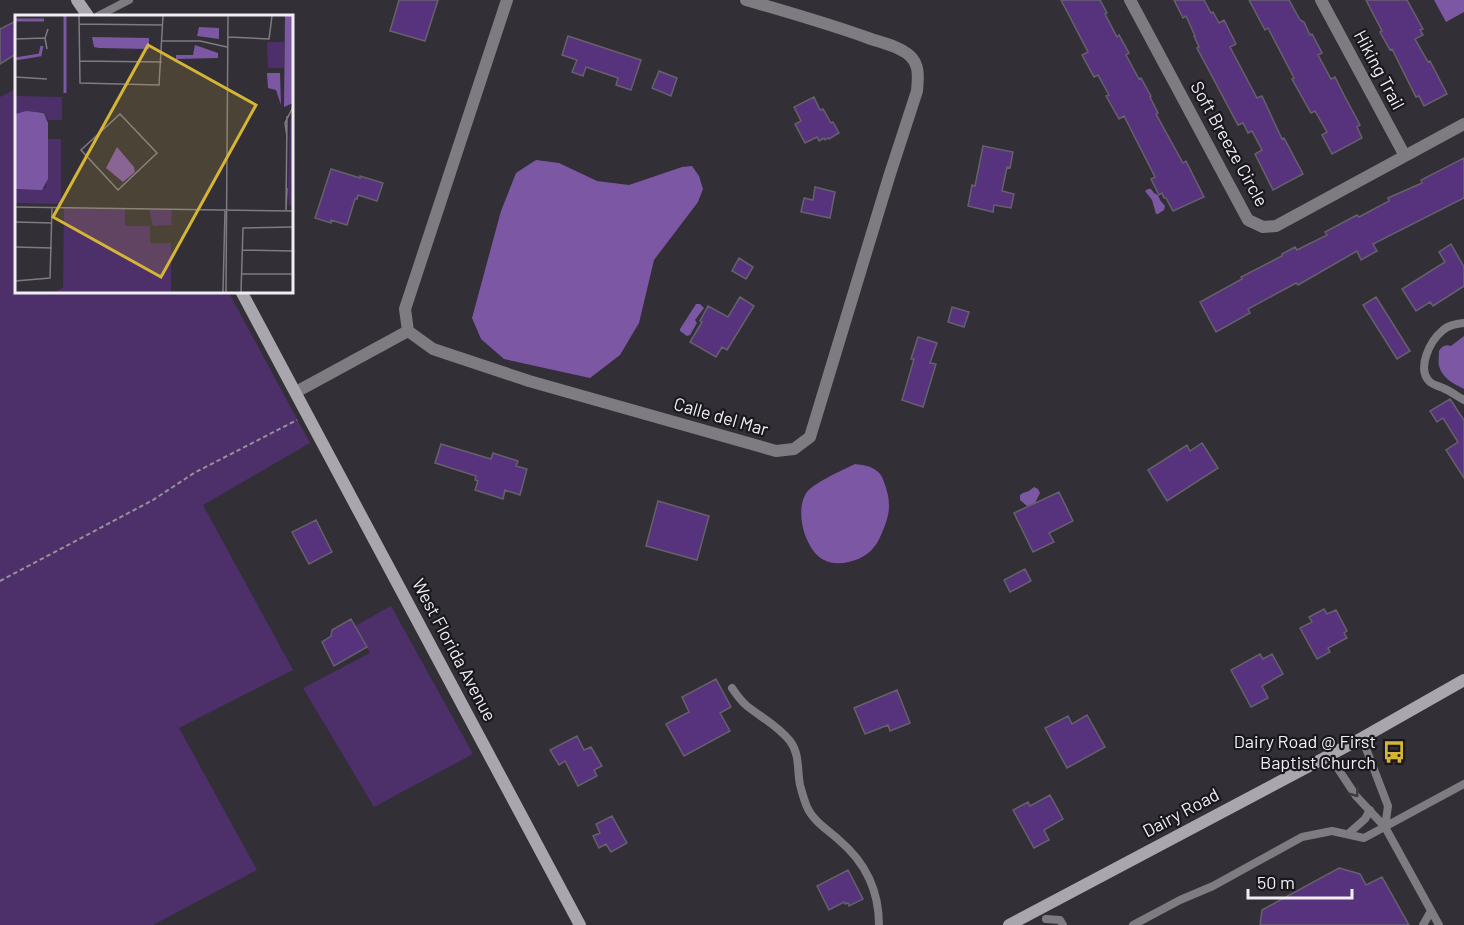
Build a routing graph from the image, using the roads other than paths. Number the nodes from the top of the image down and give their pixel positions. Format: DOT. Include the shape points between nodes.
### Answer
graph roads {
  1 [pos="77,0"];
  2 [pos="129,0"];
  3 [pos="507,0"];
  4 [pos="746,0"];
  5 [pos="1130,0"];
  6 [pos="1322,0"];
  7 [pos="87,15"];
  8 [pos="100,15"];
  9 [pos="1464,124"];
  10 [pos="1405,156"];
  11 [pos="242,292"];
  12 [pos="1464,323"];
  13 [pos="408,331"];
  14 [pos="296,392"];
  15 [pos="1464,400"];
  16 [pos="1464,680"];
  17 [pos="732,688"];
  18 [pos="1362,738"];
  19 [pos="1329,755"];
  20 [pos="1464,784"];
  21 [pos="1370,810"];
  22 [pos="1385,827"];
  23 [pos="1348,834"];
  24 [pos="1431,910"];
  25 [pos="1044,917"];
  26 [pos="580,925"];
  27 [pos="879,925"];
  28 [pos="1009,925"];
  29 [pos="1063,925"];
  30 [pos="1133,925"];
  31 [pos="1423,925"];
  32 [pos="1439,925"];
  1 -- 7 [label="street"];
  2 -- 8 [label="lane"];
  3 -- 13 [label="street" via="405,309"];
  4 -- 13 [label="street, Calle del Mar" via="897,48 910,55 918,78 810,437 794,449 776,451 529,381 433,349"];
  5 -- 10 [label="street, Soft Breeze Circle" via="1248,220 1263,227 1276,226"];
  6 -- 10 [label="street, Hiking Trail"];
  9 -- 10 [label="street, Soft Breeze Circle"];
  11 -- 14 [label="street, West Florida Avenue"];
  12 -- 15 [label="lane" via="1442,330 1426,354 1425,368 1431,384"];
  13 -- 14 [label="street"];
  14 -- 26 [label="street, West Florida Avenue"];
  16 -- 18 [label="street, Dairy Road"];
  17 -- 27 [label="lane" via="792,744 808,809 819,824 861,861 873,886"];
  18 -- 19 [label="street, Dairy Road"];
  18 -- 22 [label="lane" via="1388,806"];
  19 -- 21 [label="lane, one-way"];
  19 -- 25 [label="street, Dairy Road"];
  20 -- 22 [label="lane"];
  21 -- 22 [label="lane"];
  21 -- 23 [label="lane"];
  22 -- 23 [label="lane" via="1364,838"];
  22 -- 24 [label="lane"];
  23 -- 30 [label="lane" via="1332,831 1302,837"];
  24 -- 31 [label="lane"];
  24 -- 32 [label="lane"];
  25 -- 28 [label="street, Dairy Road"];
  25 -- 29 [label="lane" via="1060,920"];
}
